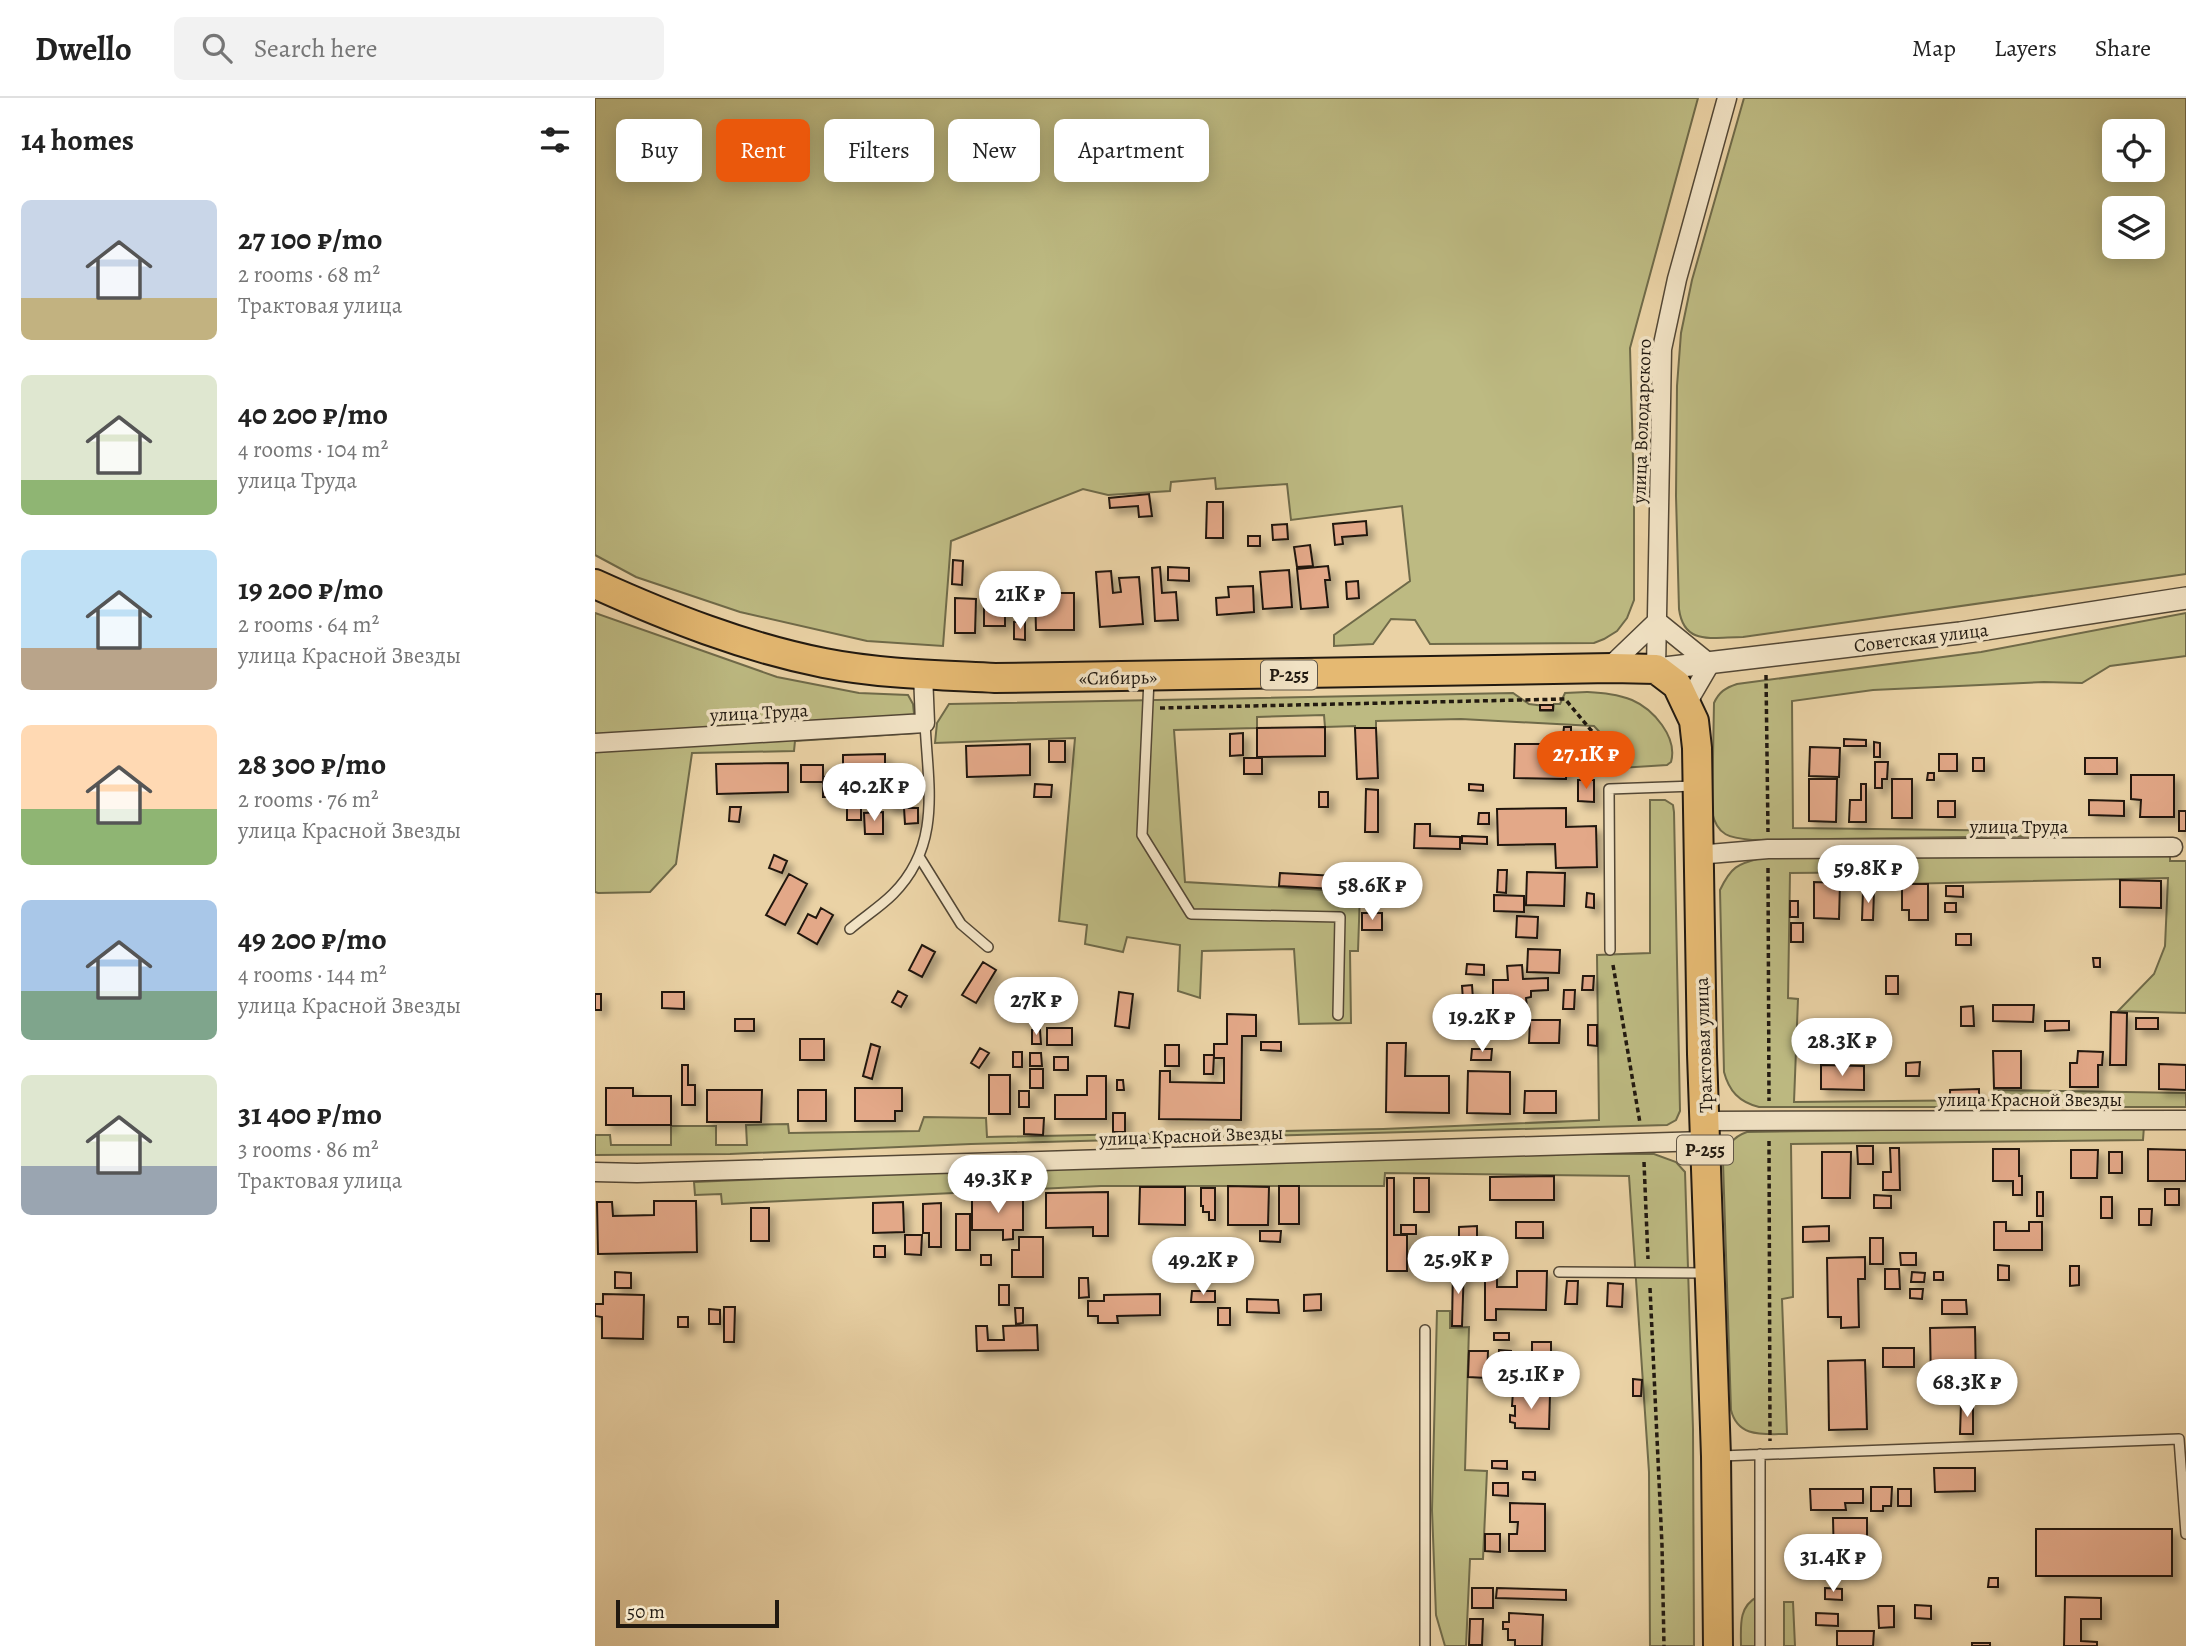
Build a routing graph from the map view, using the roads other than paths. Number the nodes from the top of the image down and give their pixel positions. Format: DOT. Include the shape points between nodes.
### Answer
graph roads {
  1 [pos="1727,98"];
  2 [pos="595,584"];
  3 [pos="2186,598"];
  4 [pos="1657,621"];
  5 [pos="1710,664"];
  6 [pos="1607,668"];
  7 [pos="1656,669"];
  8 [pos="923,674"];
  9 [pos="1149,677"];
  10 [pos="1686,705"];
  11 [pos="925,723"];
  12 [pos="595,743"];
  13 [pos="1697,786"];
  14 [pos="2173,846"];
  15 [pos="1697,855"];
  16 [pos="919,858"];
  17 [pos="850,929"];
  18 [pos="988,947"];
  19 [pos="1610,950"];
  20 [pos="1338,1015"];
  21 [pos="2186,1120"];
  22 [pos="1705,1131"];
  23 [pos="595,1172"];
  24 [pos="1559,1272"];
  25 [pos="1710,1273"];
  26 [pos="1425,1330"];
  27 [pos="1760,1454"];
  28 [pos="1716,1456"];
  29 [pos="2186,1534"];
  30 [pos="1425,1646"];
  31 [pos="1718,1646"];
  32 [pos="1760,1646"];
  1 -- 4 [label="street, улица Володарского" via="1662,349"];
  2 -- 8 [label="highway, «Сибирь» / Р-255" via="784,654 862,669"];
  3 -- 5 [label="street, Советская улица" via="1960,633"];
  4 -- 5 [label="street"];
  4 -- 6 [label="street"];
  4 -- 7 [label="street, улица Володарского"];
  5 -- 7 [label="street, Советская улица"];
  5 -- 10 [label="street"];
  6 -- 7 [label="highway, «Сибирь» / Р-255"];
  6 -- 9 [label="highway, «Сибирь» / Р-255"];
  7 -- 10 [label="highway, Трактовая улица / Р-255" via="1677,685"];
  8 -- 9 [label="highway, «Сибирь» / Р-255"];
  8 -- 11 [label="street"];
  9 -- 20 [label="lane" via="1142,835 1191,914 1340,917"];
  10 -- 13 [label="highway, Трактовая улица / Р-255" via="1694,721"];
  11 -- 12 [label="street, улица Труда"];
  11 -- 16 [label="lane" via="930,818"];
  13 -- 15 [label="highway, Трактовая улица / Р-255"];
  13 -- 19 [label="lane" via="1609,789"];
  14 -- 15 [label="street, улица Труда" via="1768,849"];
  15 -- 22 [label="highway, Трактовая улица / Р-255"];
  16 -- 17 [label="lane" via="894,893"];
  16 -- 18 [label="lane" via="961,924"];
  21 -- 22 [label="street, улица Красной Звезды" via="1769,1120"];
  22 -- 23 [label="street, улица Красной Звезды" via="1643,1143"];
  22 -- 25 [label="highway, Трактовая улица / Р-255"];
  24 -- 25 [label="lane"];
  25 -- 28 [label="highway, Трактовая улица / Р-255"];
  26 -- 30 [label="lane"];
  27 -- 28 [label="lane"];
  27 -- 29 [label="lane" via="2179,1439"];
  27 -- 32 [label="lane"];
  28 -- 31 [label="highway, Трактовая улица / Р-255"];
}
